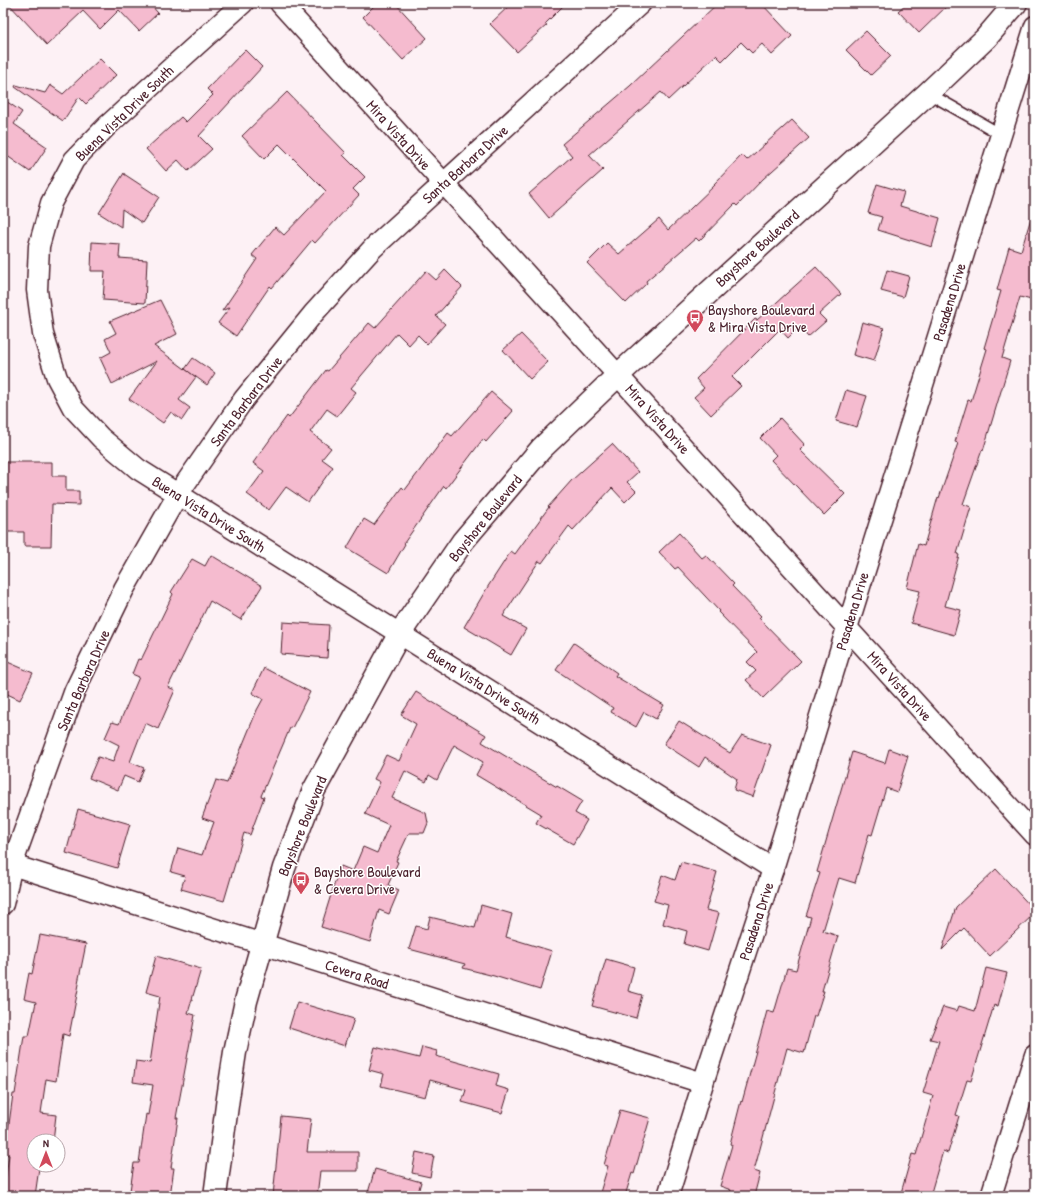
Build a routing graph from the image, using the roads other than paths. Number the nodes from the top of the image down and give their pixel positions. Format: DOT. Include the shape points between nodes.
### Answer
graph roads {
  1 [pos="243,3"];
  2 [pos="280,3"];
  3 [pos="641,3"];
  4 [pos="1016,3"];
  5 [pos="1035,26"];
  6 [pos="928,93"];
  7 [pos="1002,135"];
  8 [pos="443,184"];
  9 [pos="618,375"];
  10 [pos="178,494"];
  11 [pos="847,628"];
  12 [pos="400,633"];
  13 [pos="1035,835"];
  14 [pos="12,865"];
  15 [pos="773,869"];
  16 [pos="3,904"];
  17 [pos="262,944"];
  18 [pos="1035,1055"];
  19 [pos="703,1083"];
  20 [pos="215,1196"];
  21 [pos="668,1196"];
  22 [pos="991,1196"];
  1 -- 10 [label="street, Buena Vista Drive South" via="107,126 74,160 51,203 39,246 37,290 43,334 57,378 73,408 101,438 138,469"];
  2 -- 8 [label="street, Mira Vista Drive"];
  3 -- 8 [label="street, Santa Barbara Drive"];
  4 -- 6 [label="main road, Bayshore Boulevard" via="986,38"];
  5 -- 7 [label="street, Pasadena Drive"];
  6 -- 7 [label="lane"];
  6 -- 9 [label="main road, Bayshore Boulevard"];
  7 -- 11 [label="street, Pasadena Drive"];
  8 -- 9 [label="street, Mira Vista Drive"];
  8 -- 10 [label="street, Santa Barbara Drive" via="373,248 313,314 244,399"];
  9 -- 11 [label="street, Mira Vista Drive"];
  9 -- 12 [label="main road, Bayshore Boulevard" via="541,449 463,541"];
  10 -- 12 [label="street, Buena Vista Drive South"];
  10 -- 14 [label="street, Santa Barbara Drive" via="124,589 75,690"];
  11 -- 13 [label="street, Mira Vista Drive"];
  11 -- 15 [label="street, Pasadena Drive"];
  12 -- 15 [label="street, Buena Vista Drive South"];
  12 -- 17 [label="main road, Bayshore Boulevard" via="314,790 284,868"];
  14 -- 16 [label="street, Santa Barbara Drive"];
  14 -- 17 [label="street, Cevera Road"];
  15 -- 19 [label="street, Pasadena Drive"];
  17 -- 19 [label="street, Cevera Road"];
  17 -- 20 [label="main road, Bayshore Boulevard" via="246,1000 236,1052"];
  18 -- 22 [label="street"];
  19 -- 21 [label="street, Pasadena Drive"];
}
